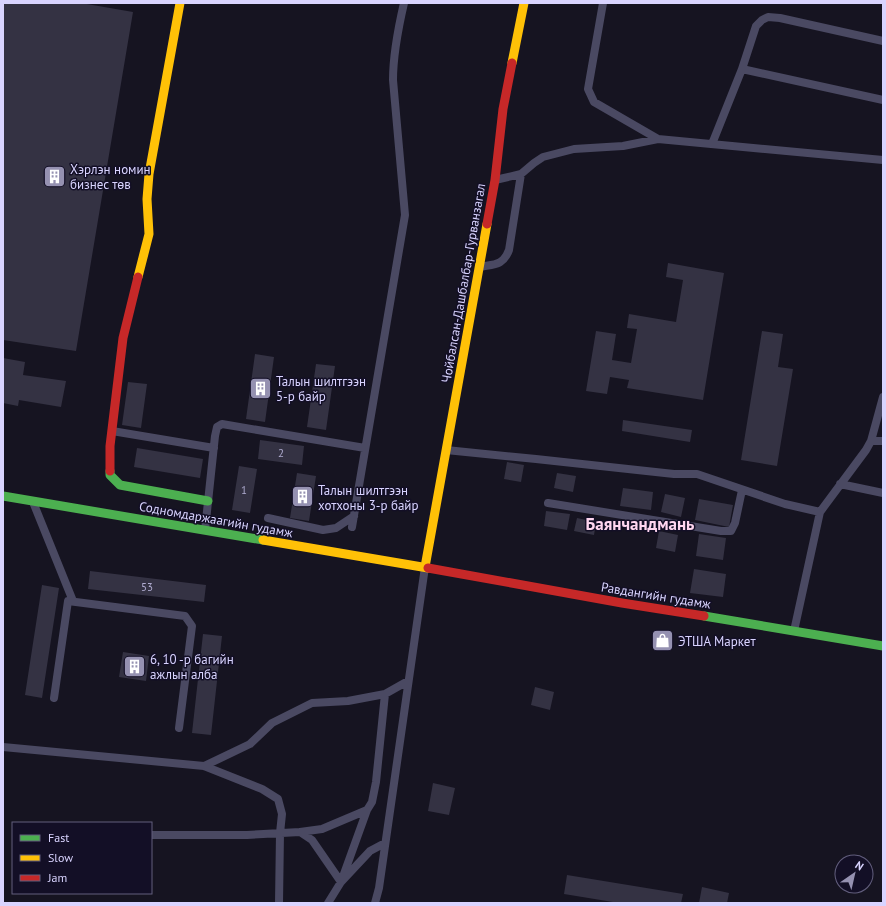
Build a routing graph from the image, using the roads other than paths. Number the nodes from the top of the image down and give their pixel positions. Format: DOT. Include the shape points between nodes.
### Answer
graph roads {
  1 [pos="180,3"];
  2 [pos="404,3"];
  3 [pos="524,3"];
  4 [pos="603,3"];
  5 [pos="883,41"];
  6 [pos="742,68"];
  7 [pos="883,100"];
  8 [pos="658,139"];
  9 [pos="712,144"];
  10 [pos="883,160"];
  11 [pos="521,174"];
  12 [pos="495,180"];
  13 [pos="479,267"];
  14 [pos="883,397"];
  15 [pos="112,431"];
  16 [pos="871,441"];
  17 [pos="883,441"];
  18 [pos="214,448"];
  19 [pos="365,448"];
  20 [pos="446,450"];
  21 [pos="840,484"];
  22 [pos="742,490"];
  23 [pos="883,493"];
  24 [pos="3,496"];
  25 [pos="208,501"];
  26 [pos="33,502"];
  27 [pos="548,503"];
  28 [pos="820,512"];
  29 [pos="354,516"];
  30 [pos="268,518"];
  31 [pos="352,527"];
  32 [pos="205,530"];
  33 [pos="425,567"];
  34 [pos="73,601"];
  35 [pos="794,631"];
  36 [pos="883,646"];
  37 [pos="408,681"];
  38 [pos="385,694"];
  39 [pos="54,698"];
  40 [pos="179,728"];
  41 [pos="3,747"];
  42 [pos="204,766"];
  43 [pos="367,810"];
  44 [pos="300,832"];
  45 [pos="280,833"];
  46 [pos="152,835"];
  47 [pos="385,842"];
  48 [pos="341,882"];
  49 [pos="279,903"];
  50 [pos="328,903"];
  51 [pos="375,903"];
  1 -- 15 [label="street" via="149,174 149,234 123,338"];
  2 -- 19 [label="street" via="395,47 393,80 405,215"];
  3 -- 12 [label="street, Чойбалсан-Дашбалбар-Гурванзагал" via="503,109"];
  4 -- 8 [label="street" via="588,89 594,102"];
  5 -- 6 [label="street" via="768,17 756,26"];
  6 -- 7 [label="street"];
  6 -- 9 [label="street"];
  8 -- 9 [label="street"];
  8 -- 11 [label="street" via="623,146 574,149 543,158"];
  9 -- 10 [label="street"];
  11 -- 12 [label="street"];
  11 -- 13 [label="street" via="506,258 500,263"];
  12 -- 13 [label="street, Чойбалсан-Дашбалбар-Гурванзагал"];
  13 -- 20 [label="street, Чойбалсан-Дашбалбар-Гурванзагал"];
  14 -- 16 [label="street"];
  15 -- 18 [label="street"];
  15 -- 25 [label="street" via="110,475 120,485"];
  16 -- 17 [label="street"];
  16 -- 21 [label="street"];
  18 -- 19 [label="street" via="217,428 222,424"];
  18 -- 25 [label="street"];
  19 -- 29 [label="street"];
  20 -- 22 [label="street" via="674,474 697,474"];
  20 -- 33 [label="street, Чойбалсан-Дашбалбар-Гурванзагал"];
  21 -- 23 [label="street"];
  21 -- 28 [label="street"];
  22 -- 27 [label="street" via="731,531"];
  22 -- 28 [label="street" via="784,504"];
  24 -- 26 [label="street, Содномдаржаагийн гудамж"];
  25 -- 32 [label="street"];
  26 -- 32 [label="street, Содномдаржаагийн гудамж"];
  26 -- 34 [label="street"];
  28 -- 35 [label="street"];
  29 -- 30 [label="street" via="336,528 323,530"];
  29 -- 31 [label="street"];
  32 -- 33 [label="street, Содномдаржаагийн гудамж"];
  33 -- 35 [label="street, Равдангийн гудамж"];
  33 -- 37 [label="street"];
  34 -- 39 [label="street" via="68,601"];
  34 -- 40 [label="street" via="185,616 192,626"];
  35 -- 36 [label="street, Равдангийн гудамж"];
  37 -- 38 [label="street"];
  37 -- 47 [label="street"];
  38 -- 42 [label="street" via="312,703 272,723 250,744"];
  38 -- 43 [label="street" via="376,782 372,802"];
  41 -- 42 [label="street"];
  42 -- 45 [label="street" via="262,789 278,799 282,814"];
  43 -- 44 [label="street" via="322,829"];
  43 -- 48 [label="street"];
  44 -- 45 [label="street"];
  44 -- 48 [label="street" via="312,840"];
  45 -- 46 [label="street"];
  45 -- 49 [label="street"];
  47 -- 48 [label="street" via="370,851"];
  47 -- 51 [label="street"];
  48 -- 50 [label="street"];
}
